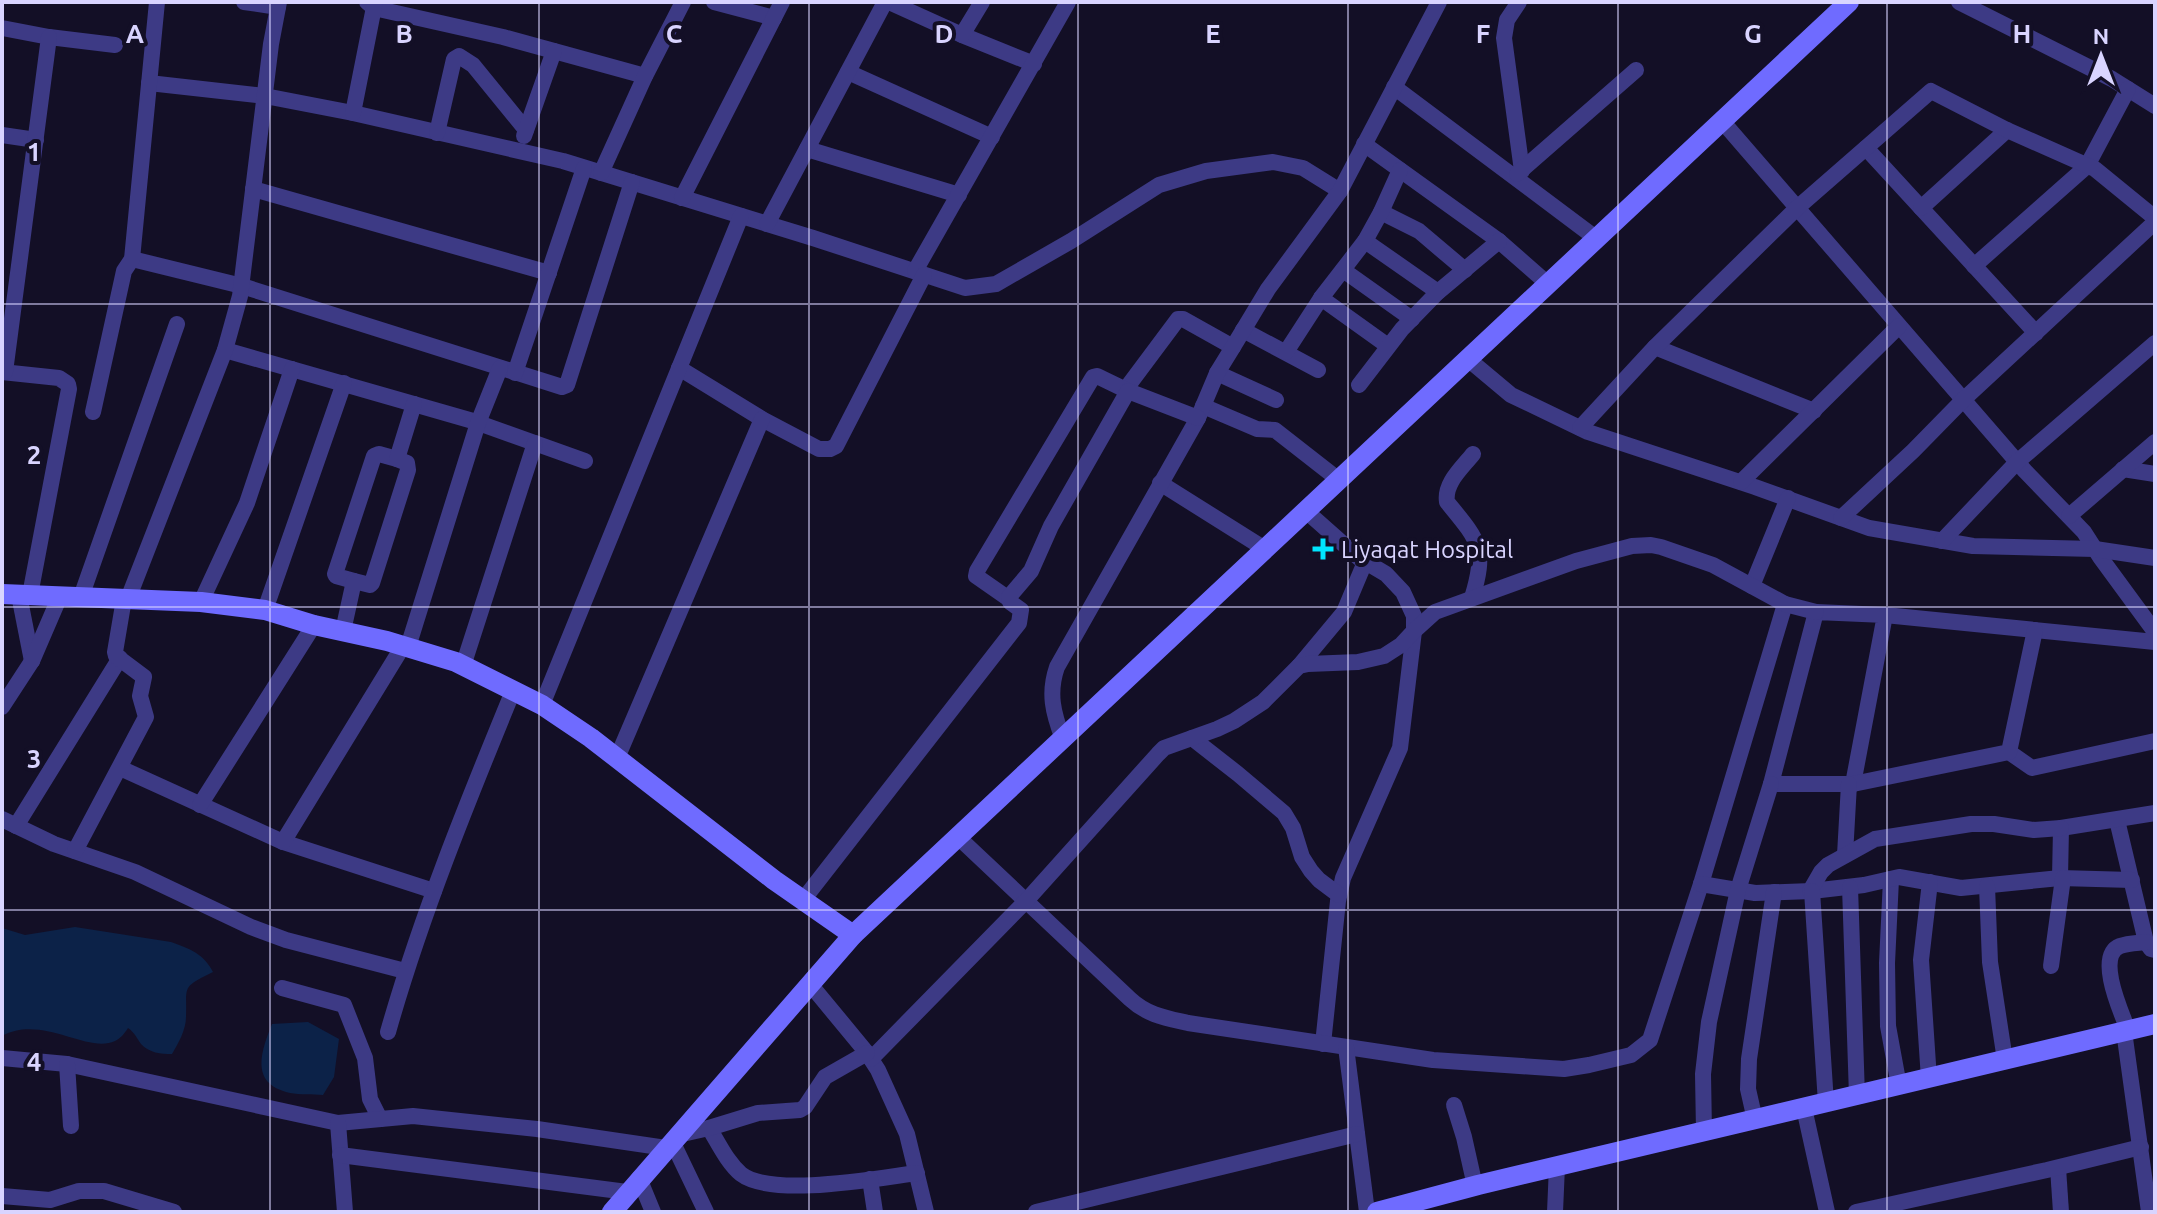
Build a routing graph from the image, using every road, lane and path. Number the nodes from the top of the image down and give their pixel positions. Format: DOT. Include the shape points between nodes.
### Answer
graph roads {
  1 [pos="157,2"];
  2 [pos="244,2"];
  3 [pos="683,2"];
  4 [pos="714,2"];
  5 [pos="782,2"];
  6 [pos="887,2"];
  7 [pos="982,2"];
  8 [pos="1068,2"];
  9 [pos="1439,2"];
  10 [pos="1519,2"];
  11 [pos="1849,2"];
  12 [pos="1959,2"];
  13 [pos="278,4"];
  14 [pos="372,4"];
  15 [pos="774,18"];
  16 [pos="2,28"];
  17 [pos="962,35"];
  18 [pos="49,37"];
  19 [pos="115,45"];
  20 [pos="554,51"];
  21 [pos="1034,64"];
  22 [pos="1636,70"];
  23 [pos="848,72"];
  24 [pos="645,76"];
  25 [pos="149,83"];
  26 [pos="1394,87"];
  27 [pos="2128,89"];
  28 [pos="265,96"];
  29 [pos="2154,104"];
  30 [pos="353,113"];
  31 [pos="1722,121"];
  32 [pos="526,130"];
  33 [pos="2007,130"];
  34 [pos="437,133"];
  35 [pos="2,135"];
  36 [pos="992,137"];
  37 [pos="36,140"];
  38 [pos="1364,144"];
  39 [pos="1866,148"];
  40 [pos="807,149"];
  41 [pos="519,151"];
  42 [pos="2087,166"];
  43 [pos="592,170"];
  44 [pos="1400,170"];
  45 [pos="1518,174"];
  46 [pos="632,182"];
  47 [pos="253,189"];
  48 [pos="1340,191"];
  49 [pos="959,195"];
  50 [pos="682,198"];
  51 [pos="1797,208"];
  52 [pos="1921,208"];
  53 [pos="1381,212"];
  54 [pos="741,216"];
  55 [pos="2155,220"];
  56 [pos="767,224"];
  57 [pos="1597,239"];
  58 [pos="1365,241"];
  59 [pos="1499,241"];
  60 [pos="132,259"];
  61 [pos="1974,266"];
  62 [pos="1343,270"];
  63 [pos="1465,270"];
  64 [pos="549,273"];
  65 [pos="919,273"];
  66 [pos="1548,284"];
  67 [pos="242,286"];
  68 [pos="1438,292"];
  69 [pos="1321,298"];
  70 [pos="1412,319"];
  71 [pos="177,324"];
  72 [pos="1899,326"];
  73 [pos="1243,330"];
  74 [pos="2036,333"];
  75 [pos="2155,343"];
  76 [pos="1388,346"];
  77 [pos="1233,347"];
  78 [pos="1655,347"];
  79 [pos="225,350"];
  80 [pos="1286,352"];
  81 [pos="1468,359"];
  82 [pos="679,368"];
  83 [pos="292,369"];
  84 [pos="1318,370"];
  85 [pos="508,371"];
  86 [pos="4,372"];
  87 [pos="1217,373"];
  88 [pos="344,383"];
  89 [pos="1359,385"];
  90 [pos="1126,390"];
  91 [pos="1276,400"];
  92 [pos="1963,400"];
  93 [pos="414,404"];
  94 [pos="1814,411"];
  95 [pos="93,412"];
  96 [pos="1200,412"];
  97 [pos="762,419"];
  98 [pos="478,423"];
  99 [pos="1580,428"];
  100 [pos="2155,442"];
  101 [pos="535,443"];
  102 [pos="1473,454"];
  103 [pos="397,459"];
  104 [pos="585,461"];
  105 [pos="2017,462"];
  106 [pos="2123,469"];
  107 [pos="2155,474"];
  108 [pos="1339,480"];
  109 [pos="1741,482"];
  110 [pos="1160,483"];
  111 [pos="1788,498"];
  112 [pos="1306,511"];
  113 [pos="2069,516"];
  114 [pos="1841,518"];
  115 [pos="1942,541"];
  116 [pos="1265,549"];
  117 [pos="2095,549"];
  118 [pos="2155,558"];
  119 [pos="1365,562"];
  120 [pos="354,581"];
  121 [pos="1752,586"];
  122 [pos="17,595"];
  123 [pos="60,596"];
  124 [pos="81,597"];
  125 [pos="1472,598"];
  126 [pos="126,599"];
  127 [pos="1009,599"];
  128 [pos="201,602"];
  129 [pos="1785,604"];
  130 [pos="265,610"];
  131 [pos="1816,612"];
  132 [pos="1885,615"];
  133 [pos="314,625"];
  134 [pos="2035,630"];
  135 [pos="343,631"];
  136 [pos="1414,631"];
  137 [pos="2155,632"];
  138 [pos="2155,642"];
  139 [pos="406,647"];
  140 [pos="120,658"];
  141 [pos="32,661"];
  142 [pos="463,666"];
  143 [pos="1299,666"];
  144 [pos="513,691"];
  145 [pos="542,705"];
  146 [pos="2,707"];
  147 [pos="1192,738"];
  148 [pos="1063,739"];
  149 [pos="2155,741"];
  150 [pos="2009,752"];
  151 [pos="617,758"];
  152 [pos="120,768"];
  153 [pos="1771,784"];
  154 [pos="1851,784"];
  155 [pos="200,805"];
  156 [pos="2155,813"];
  157 [pos="2117,820"];
  158 [pos="9,823"];
  159 [pos="2061,828"];
  160 [pos="958,837"];
  161 [pos="283,842"];
  162 [pos="75,851"];
  163 [pos="1845,855"];
  164 [pos="2061,878"];
  165 [pos="1891,879"];
  166 [pos="2132,880"];
  167 [pos="1930,882"];
  168 [pos="1701,884"];
  169 [pos="1987,886"];
  170 [pos="1850,887"];
  171 [pos="1738,890"];
  172 [pos="434,891"];
  173 [pos="1811,891"];
  174 [pos="1774,892"];
  175 [pos="1339,895"];
  176 [pos="803,900"];
  177 [pos="1026,901"];
  178 [pos="853,935"];
  179 [pos="2150,946"];
  180 [pos="2051,966"];
  181 [pos="405,971"];
  182 [pos="810,984"];
  183 [pos="282,988"];
  184 [pos="2155,1024"];
  185 [pos="2126,1031"];
  186 [pos="388,1032"];
  187 [pos="1323,1044"];
  188 [pos="1346,1047"];
  189 [pos="869,1056"];
  190 [pos="2,1058"];
  191 [pos="2005,1060"];
  192 [pos="67,1064"];
  193 [pos="1929,1079"];
  194 [pos="1899,1086"];
  195 [pos="1857,1096"];
  196 [pos="1826,1103"];
  197 [pos="1454,1105"];
  198 [pos="1804,1108"];
  199 [pos="380,1119"];
  200 [pos="1755,1120"];
  201 [pos="338,1123"];
  202 [pos="71,1126"];
  203 [pos="709,1128"];
  204 [pos="1704,1132"];
  205 [pos="1357,1134"];
  206 [pos="672,1141"];
  207 [pos="2141,1147"];
  208 [pos="340,1155"];
  209 [pos="1557,1166"];
  210 [pos="2058,1168"];
  211 [pos="917,1173"];
  212 [pos="870,1179"];
  213 [pos="633,1185"];
  214 [pos="1475,1186"];
  215 [pos="66,1194"];
  216 [pos="2,1196"];
  217 [pos="67,1212"];
  218 [pos="174,1212"];
  219 [pos="345,1212"];
  220 [pos="612,1212"];
  221 [pos="653,1212"];
  222 [pos="706,1212"];
  223 [pos="875,1212"];
  224 [pos="926,1212"];
  225 [pos="1036,1212"];
  226 [pos="1367,1212"];
  227 [pos="1377,1212"];
  228 [pos="1555,1212"];
  229 [pos="1827,1212"];
  230 [pos="1856,1212"];
  231 [pos="2061,1212"];
  232 [pos="2149,1212"];
  1 -- 25 [label="street"];
  2 -- 13 [label="street"];
  3 -- 24 [label="street"];
  4 -- 15 [label="street"];
  5 -- 15 [label="street"];
  6 -- 17 [label="street"];
  6 -- 23 [label="street"];
  7 -- 17 [label="street"];
  8 -- 21 [label="street"];
  9 -- 26 [label="street"];
  10 -- 45 [label="street" via="1507,20 1504,38"];
  11 -- 31 [label="street"];
  12 -- 27 [label="street"];
  13 -- 28 [label="street"];
  14 -- 20 [label="street"];
  14 -- 30 [label="street"];
  15 -- 50 [label="street"];
  16 -- 18 [label="street"];
  17 -- 21 [label="street"];
  18 -- 19 [label="street"];
  18 -- 37 [label="street"];
  20 -- 24 [label="street"];
  20 -- 32 [label="street"];
  21 -- 36 [label="street"];
  22 -- 45 [label="street"];
  23 -- 36 [label="street"];
  23 -- 40 [label="street"];
  24 -- 43 [label="street"];
  25 -- 28 [label="street"];
  25 -- 60 [label="street"];
  26 -- 38 [label="street"];
  26 -- 45 [label="street"];
  27 -- 29 [label="street"];
  27 -- 42 [label="street"];
  28 -- 30 [label="street"];
  28 -- 47 [label="street"];
  30 -- 34 [label="street"];
  31 -- 51 [label="street"];
  31 -- 57 [label="street"];
  32 -- 34 [label="street" via="473,65 459,56"];
  32 -- 41 [label="street"];
  33 -- 39 [label="street" via="1931,91"];
  33 -- 42 [label="street"];
  33 -- 52 [label="street"];
  34 -- 41 [label="street"];
  35 -- 37 [label="street"];
  36 -- 49 [label="street"];
  37 -- 86 [label="street"];
  38 -- 44 [label="street"];
  38 -- 48 [label="street"];
  39 -- 51 [label="street"];
  39 -- 52 [label="street"];
  40 -- 49 [label="street"];
  40 -- 56 [label="street"];
  41 -- 43 [label="street"];
  42 -- 55 [label="street"];
  42 -- 61 [label="street"];
  43 -- 46 [label="street"];
  43 -- 64 [label="street"];
  44 -- 53 [label="street"];
  44 -- 59 [label="street"];
  45 -- 57 [label="street"];
  46 -- 50 [label="street"];
  46 -- 85 [label="street" via="567,385"];
  47 -- 64 [label="street"];
  47 -- 67 [label="street"];
  48 -- 65 [label="street" via="1303,168 1273,162 1206,171 1159,185 996,284 965,288"];
  48 -- 73 [label="street"];
  49 -- 65 [label="street"];
  50 -- 54 [label="street"];
  51 -- 72 [label="street"];
  51 -- 78 [label="street"];
  52 -- 61 [label="street"];
  53 -- 58 [label="street"];
  53 -- 63 [label="street" via="1419,231"];
  54 -- 56 [label="street"];
  54 -- 82 [label="street"];
  55 -- 74 [label="street"];
  56 -- 65 [label="street"];
  57 -- 66 [label="street"];
  58 -- 62 [label="street"];
  58 -- 68 [label="street"];
  59 -- 63 [label="street"];
  59 -- 66 [label="street"];
  60 -- 67 [label="street"];
  60 -- 95 [label="street" via="124,271"];
  61 -- 74 [label="street"];
  62 -- 69 [label="street"];
  62 -- 70 [label="street"];
  63 -- 68 [label="street"];
  64 -- 85 [label="street"];
  65 -- 97 [label="street" via="836,446 819,449"];
  66 -- 81 [label="street"];
  67 -- 79 [label="street"];
  67 -- 85 [label="street"];
  68 -- 70 [label="street"];
  69 -- 76 [label="street"];
  69 -- 80 [label="street"];
  70 -- 76 [label="street"];
  71 -- 124 [label="street"];
  72 -- 92 [label="street"];
  72 -- 94 [label="street"];
  73 -- 77 [label="street"];
  73 -- 80 [label="street"];
  74 -- 92 [label="street"];
  75 -- 105 [label="street"];
  76 -- 89 [label="street"];
  77 -- 87 [label="street"];
  77 -- 90 [label="street" via="1178,319"];
  78 -- 94 [label="street"];
  78 -- 99 [label="street"];
  79 -- 83 [label="street"];
  79 -- 126 [label="street"];
  80 -- 84 [label="street"];
  81 -- 99 [label="street" via="1511,395"];
  81 -- 108 [label="street"];
  82 -- 97 [label="street"];
  82 -- 145 [label="street"];
  83 -- 88 [label="street"];
  83 -- 128 [label="street" via="247,503"];
  85 -- 98 [label="street"];
  86 -- 122 [label="street" via="59,378 69,389"];
  87 -- 91 [label="street"];
  87 -- 96 [label="street"];
  88 -- 93 [label="street"];
  88 -- 130 [label="street"];
  90 -- 96 [label="street"];
  90 -- 127 [label="street" via="1031,571"];
  90 -- 127 [label="street" via="1093,377 977,571 976,576"];
  92 -- 105 [label="street"];
  92 -- 114 [label="street"];
  93 -- 98 [label="street"];
  93 -- 103 [label="street"];
  94 -- 109 [label="street"];
  96 -- 108 [label="street" via="1278,431"];
  96 -- 110 [label="street"];
  97 -- 151 [label="street"];
  98 -- 101 [label="street"];
  98 -- 139 [label="street"];
  99 -- 109 [label="street"];
  100 -- 106 [label="street"];
  101 -- 104 [label="street"];
  101 -- 142 [label="street"];
  102 -- 125 [label="street" via="1446,497 1479,549"];
  103 -- 120 [label="street" via="409,467 372,583"];
  103 -- 120 [label="street" via="374,456 335,574"];
  105 -- 113 [label="street"];
  105 -- 115 [label="street"];
  106 -- 107 [label="street"];
  106 -- 113 [label="street"];
  108 -- 112 [label="street"];
  109 -- 111 [label="street"];
  110 -- 116 [label="street"];
  110 -- 148 [label="street" via="1057,667 1052,709"];
  111 -- 114 [label="street"];
  111 -- 121 [label="street"];
  112 -- 116 [label="street"];
  112 -- 119 [label="street"];
  113 -- 117 [label="street"];
  114 -- 115 [label="street"];
  115 -- 117 [label="street"];
  116 -- 148 [label="street"];
  117 -- 118 [label="street"];
  117 -- 137 [label="street"];
  119 -- 136 [label="street" via="1403,592 1414,616"];
  119 -- 143 [label="street" via="1344,612"];
  120 -- 135 [label="street"];
  121 -- 125 [label="street" via="1713,565 1642,545 1576,561"];
  121 -- 129 [label="street"];
  122 -- 123 [label="street"];
  122 -- 141 [label="street"];
  123 -- 124 [label="street"];
  123 -- 141 [label="street"];
  124 -- 126 [label="street"];
  125 -- 136 [label="street" via="1435,612"];
  126 -- 128 [label="street"];
  126 -- 140 [label="street" via="116,649"];
  127 -- 176 [label="street" via="1021,610 1019,623"];
  128 -- 130 [label="street"];
  129 -- 131 [label="street"];
  129 -- 168 [label="street"];
  130 -- 133 [label="street"];
  131 -- 132 [label="street"];
  131 -- 153 [label="street"];
  132 -- 134 [label="street"];
  132 -- 154 [label="street"];
  133 -- 135 [label="street"];
  133 -- 155 [label="street"];
  134 -- 138 [label="street"];
  134 -- 150 [label="street"];
  135 -- 139 [label="street"];
  136 -- 143 [label="street" via="1384,656"];
  136 -- 175 [label="street" via="1400,748"];
  139 -- 142 [label="street"];
  139 -- 161 [label="street"];
  140 -- 152 [label="street" via="144,677 140,696 146,715"];
  140 -- 158 [label="street"];
  141 -- 146 [label="street"];
  142 -- 144 [label="street"];
  143 -- 147 [label="street" via="1263,702"];
  144 -- 145 [label="street"];
  144 -- 172 [label="street"];
  145 -- 151 [label="street"];
  147 -- 175 [label="street" via="1284,813 1311,871"];
  147 -- 177 [label="street" via="1164,748"];
  148 -- 160 [label="street"];
  149 -- 150 [label="street" via="2032,768"];
  150 -- 154 [label="street"];
  151 -- 176 [label="street"];
  152 -- 155 [label="street"];
  152 -- 162 [label="street"];
  153 -- 154 [label="street"];
  153 -- 171 [label="street"];
  154 -- 163 [label="street"];
  155 -- 161 [label="street"];
  156 -- 157 [label="street"];
  157 -- 159 [label="street"];
  157 -- 166 [label="street"];
  158 -- 162 [label="street"];
  159 -- 163 [label="street" via="1971,824 1875,839"];
  159 -- 164 [label="street"];
  160 -- 177 [label="street"];
  160 -- 178 [label="street"];
  161 -- 172 [label="street"];
  162 -- 181 [label="street" via="286,940"];
  163 -- 173 [label="street" via="1824,868"];
  164 -- 166 [label="street"];
  164 -- 169 [label="street"];
  164 -- 180 [label="street"];
  165 -- 167 [label="street"];
  165 -- 170 [label="street"];
  165 -- 194 [label="street" via="1888,1026"];
  166 -- 179 [label="street"];
  167 -- 169 [label="street"];
  167 -- 193 [label="street" via="1921,960"];
  168 -- 171 [label="street"];
  168 -- 188 [label="street" via="1650,1040 1631,1055 1564,1069 1433,1060"];
  169 -- 191 [label="street" via="1990,962"];
  170 -- 173 [label="street"];
  170 -- 195 [label="street"];
  171 -- 174 [label="street"];
  171 -- 204 [label="street" via="1708,1034"];
  172 -- 181 [label="street"];
  173 -- 174 [label="street"];
  173 -- 196 [label="street"];
  174 -- 200 [label="street" via="1749,1059"];
  175 -- 187 [label="street"];
  176 -- 178 [label="street"];
  177 -- 187 [label="street" via="1142,1010 1188,1023"];
  177 -- 189 [label="street"];
  178 -- 182 [label="street"];
  179 -- 185 [label="street" via="2120,946 2112,957 2113,989"];
  181 -- 186 [label="street"];
  182 -- 189 [label="street"];
  182 -- 206 [label="street"];
  183 -- 199 [label="street" via="344,1005 365,1058 370,1099"];
  184 -- 185 [label="street"];
  185 -- 191 [label="street"];
  185 -- 207 [label="street"];
  187 -- 188 [label="street"];
  188 -- 205 [label="street"];
  189 -- 203 [label="street" via="825,1077 800,1110 758,1113"];
  189 -- 211 [label="street" via="907,1134"];
  190 -- 192 [label="street"];
  191 -- 193 [label="street"];
  192 -- 201 [label="street"];
  192 -- 202 [label="street"];
  193 -- 194 [label="street"];
  194 -- 195 [label="street"];
  195 -- 196 [label="street"];
  196 -- 198 [label="street"];
  197 -- 214 [label="street"];
  198 -- 200 [label="street"];
  198 -- 229 [label="street"];
  199 -- 201 [label="street"];
  199 -- 206 [label="street" via="413,1116"];
  200 -- 204 [label="street"];
  201 -- 208 [label="street"];
  203 -- 206 [label="street"];
  203 -- 212 [label="street" via="731,1164 763,1184"];
  204 -- 209 [label="street"];
  205 -- 225 [label="street"];
  205 -- 226 [label="street"];
  206 -- 213 [label="street"];
  206 -- 222 [label="street"];
  207 -- 210 [label="street"];
  207 -- 232 [label="street"];
  208 -- 213 [label="street"];
  208 -- 219 [label="street"];
  209 -- 214 [label="street"];
  209 -- 228 [label="street"];
  210 -- 230 [label="street"];
  210 -- 231 [label="street"];
  211 -- 212 [label="street"];
  211 -- 224 [label="street"];
  212 -- 223 [label="street"];
  213 -- 220 [label="street"];
  213 -- 221 [label="street"];
  214 -- 227 [label="street"];
  215 -- 216 [label="street" via="50,1200"];
  215 -- 217 [label="street"];
  215 -- 218 [label="street" via="104,1191"];
}
